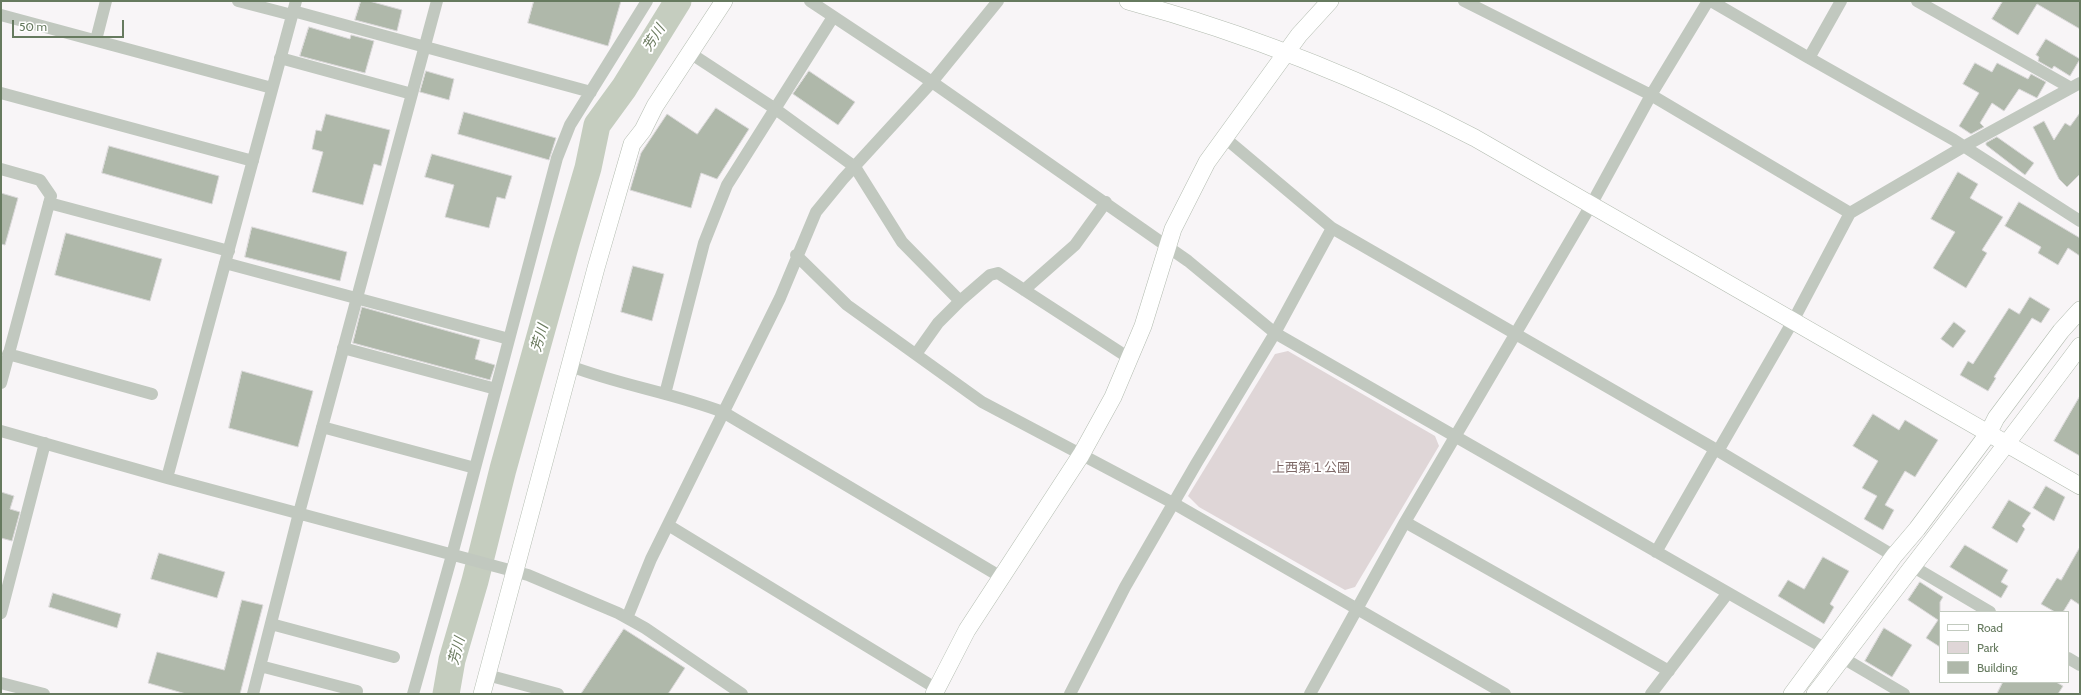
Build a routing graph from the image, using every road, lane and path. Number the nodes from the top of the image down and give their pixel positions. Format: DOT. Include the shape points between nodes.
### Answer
graph roads {
  1 [pos="106,1"];
  2 [pos="238,1"];
  3 [pos="437,1"];
  4 [pos="647,1"];
  5 [pos="724,1"];
  6 [pos="810,1"];
  7 [pos="998,1"];
  8 [pos="1128,1"];
  9 [pos="1330,1"];
  10 [pos="1464,1"];
  11 [pos="1709,1"];
  12 [pos="1841,1"];
  13 [pos="1917,1"];
  14 [pos="294,9"];
  15 [pos="1,15"];
  16 [pos="832,16"];
  17 [pos="96,40"];
  18 [pos="424,47"];
  19 [pos="1287,52"];
  20 [pos="690,53"];
  21 [pos="280,58"];
  22 [pos="1809,58"];
  23 [pos="932,82"];
  24 [pos="2075,86"];
  25 [pos="272,88"];
  26 [pos="591,92"];
  27 [pos="1,93"];
  28 [pos="412,94"];
  29 [pos="1651,95"];
  30 [pos="774,108"];
  31 [pos="1224,138"];
  32 [pos="1963,147"];
  33 [pos="253,161"];
  34 [pos="855,167"];
  35 [pos="1,169"];
  36 [pos="49,202"];
  37 [pos="1106,202"];
  38 [pos="1591,205"];
  39 [pos="1850,213"];
  40 [pos="2080,221"];
  41 [pos="1332,228"];
  42 [pos="1167,246"];
  43 [pos="796,255"];
  44 [pos="227,257"];
  45 [pos="1024,290"];
  46 [pos="357,298"];
  47 [pos="960,300"];
  48 [pos="2080,310"];
  49 [pos="1794,321"];
  50 [pos="1275,333"];
  51 [pos="1516,334"];
  52 [pos="509,339"];
  53 [pos="2080,346"];
  54 [pos="343,348"];
  55 [pos="8,354"];
  56 [pos="916,354"];
  57 [pos="1129,358"];
  58 [pos="570,366"];
  59 [pos="1,383"];
  60 [pos="496,389"];
  61 [pos="152,394"];
  62 [pos="665,394"];
  63 [pos="723,412"];
  64 [pos="322,427"];
  65 [pos="1,431"];
  66 [pos="1988,434"];
  67 [pos="1456,437"];
  68 [pos="45,443"];
  69 [pos="2008,444"];
  70 [pos="1716,450"];
  71 [pos="1081,455"];
  72 [pos="475,468"];
  73 [pos="167,478"];
  74 [pos="2080,486"];
  75 [pos="1173,503"];
  76 [pos="299,513"];
  77 [pos="1405,522"];
  78 [pos="668,525"];
  79 [pos="1656,552"];
  80 [pos="455,555"];
  81 [pos="1894,556"];
  82 [pos="1912,566"];
  83 [pos="510,570"];
  84 [pos="1001,577"];
  85 [pos="1727,594"];
  86 [pos="1356,609"];
  87 [pos="1988,611"];
  88 [pos="1,613"];
  89 [pos="627,618"];
  90 [pos="271,624"];
  91 [pos="1826,649"];
  92 [pos="394,657"];
  93 [pos="1843,658"];
  94 [pos="2069,659"];
  95 [pos="2080,665"];
  96 [pos="260,666"];
  97 [pos="1669,671"];
  98 [pos="487,674"];
  99 [pos="1,682"];
  100 [pos="357,691"];
  101 [pos="936,692"];
  102 [pos="44,694"];
  103 [pos="252,694"];
  104 [pos="413,694"];
  105 [pos="482,694"];
  106 [pos="558,694"];
  107 [pos="742,694"];
  108 [pos="1070,694"];
  109 [pos="1310,694"];
  110 [pos="1505,694"];
  111 [pos="1651,694"];
  112 [pos="1792,694"];
  113 [pos="1816,694"];
  114 [pos="1904,694"];
  1 -- 17 [label="street"];
  2 -- 14 [label="street"];
  3 -- 18 [label="street"];
  4 -- 26 [label="street"];
  5 -- 20 [label="street"];
  6 -- 16 [label="street"];
  7 -- 23 [label="street"];
  8 -- 19 [label="street" via="1222,28"];
  9 -- 19 [label="street"];
  10 -- 29 [label="street"];
  11 -- 22 [label="street"];
  11 -- 29 [label="street"];
  12 -- 22 [label="street"];
  13 -- 24 [label="street"];
  14 -- 18 [label="street"];
  14 -- 21 [label="street"];
  15 -- 17 [label="street"];
  16 -- 23 [label="street"];
  16 -- 30 [label="street"];
  17 -- 25 [label="street"];
  18 -- 26 [label="street"];
  18 -- 28 [label="street"];
  19 -- 31 [label="street"];
  19 -- 38 [label="street" via="1376,88 1417,108 1475,138"];
  20 -- 30 [label="street"];
  20 -- 58 [label="street" via="632,144"];
  21 -- 25 [label="street"];
  21 -- 28 [label="street"];
  22 -- 32 [label="street"];
  23 -- 34 [label="street"];
  23 -- 37 [label="street"];
  24 -- 32 [label="street"];
  25 -- 33 [label="street"];
  26 -- 52 [label="street" via="570,125 557,158"];
  27 -- 33 [label="street"];
  28 -- 46 [label="street"];
  29 -- 38 [label="street"];
  29 -- 39 [label="street"];
  30 -- 34 [label="street"];
  30 -- 62 [label="street" via="727,185 704,243"];
  31 -- 41 [label="street"];
  31 -- 42 [label="street" via="1190,192"];
  32 -- 39 [label="street"];
  32 -- 40 [label="street"];
  33 -- 44 [label="street"];
  34 -- 43 [label="street" via="816,212"];
  34 -- 47 [label="street" via="902,242"];
  35 -- 36 [label="street" via="40,180 51,196"];
  36 -- 44 [label="street"];
  36 -- 55 [label="street"];
  37 -- 42 [label="street"];
  37 -- 45 [label="street" via="1075,245"];
  38 -- 49 [label="street"];
  38 -- 51 [label="street"];
  39 -- 49 [label="street"];
  41 -- 50 [label="street"];
  41 -- 51 [label="street"];
  42 -- 50 [label="street"];
  42 -- 57 [label="street" via="1143,326"];
  43 -- 56 [label="street" via="842,301"];
  43 -- 63 [label="street" via="780,298"];
  44 -- 46 [label="street"];
  44 -- 73 [label="street"];
  45 -- 47 [label="street" via="1003,275 994,273"];
  45 -- 57 [label="street"];
  46 -- 52 [label="street"];
  46 -- 54 [label="street"];
  47 -- 56 [label="street" via="938,323"];
  48 -- 66 [label="street" via="2060,331 1996,418"];
  49 -- 66 [label="street"];
  49 -- 70 [label="street"];
  50 -- 67 [label="street"];
  50 -- 75 [label="street"];
  51 -- 67 [label="street"];
  51 -- 70 [label="street"];
  52 -- 60 [label="street"];
  53 -- 69 [label="street"];
  54 -- 60 [label="street"];
  54 -- 64 [label="street"];
  55 -- 59 [label="street"];
  55 -- 61 [label="street"];
  56 -- 71 [label="street" via="982,402"];
  57 -- 71 [label="street" via="1113,396"];
  58 -- 62 [label="street" via="600,377"];
  58 -- 83 [label="street"];
  60 -- 72 [label="street"];
  62 -- 63 [label="street" via="701,403"];
  63 -- 78 [label="street"];
  63 -- 84 [label="street"];
  64 -- 72 [label="street"];
  64 -- 76 [label="street"];
  65 -- 68 [label="street"];
  66 -- 69 [label="street"];
  66 -- 81 [label="street"];
  67 -- 77 [label="street"];
  67 -- 79 [label="street"];
  68 -- 73 [label="street"];
  68 -- 88 [label="street"];
  69 -- 74 [label="street"];
  69 -- 82 [label="street"];
  70 -- 79 [label="street"];
  70 -- 81 [label="street"];
  71 -- 75 [label="street"];
  71 -- 84 [label="street"];
  72 -- 80 [label="street"];
  73 -- 76 [label="street"];
  75 -- 86 [label="street"];
  75 -- 108 [label="street" via="1125,587"];
  76 -- 80 [label="street"];
  76 -- 90 [label="street"];
  77 -- 86 [label="street"];
  77 -- 97 [label="street"];
  78 -- 89 [label="street"];
  78 -- 101 [label="street"];
  79 -- 85 [label="street"];
  80 -- 83 [label="street"];
  80 -- 104 [label="street"];
  81 -- 91 [label="street"];
  82 -- 87 [label="street"];
  82 -- 93 [label="street"];
  83 -- 89 [label="street" via="536,578"];
  83 -- 98 [label="street"];
  84 -- 101 [label="street" via="967,630"];
  85 -- 91 [label="street"];
  85 -- 97 [label="street"];
  86 -- 109 [label="street"];
  86 -- 110 [label="street"];
  89 -- 107 [label="street"];
  90 -- 92 [label="street"];
  90 -- 96 [label="street"];
  91 -- 112 [label="street"];
  93 -- 113 [label="street"];
  93 -- 114 [label="street"];
  94 -- 95 [label="street"];
  96 -- 100 [label="street"];
  96 -- 103 [label="street"];
  97 -- 111 [label="street"];
  98 -- 105 [label="street"];
  98 -- 106 [label="street"];
  99 -- 102 [label="street"];
}
